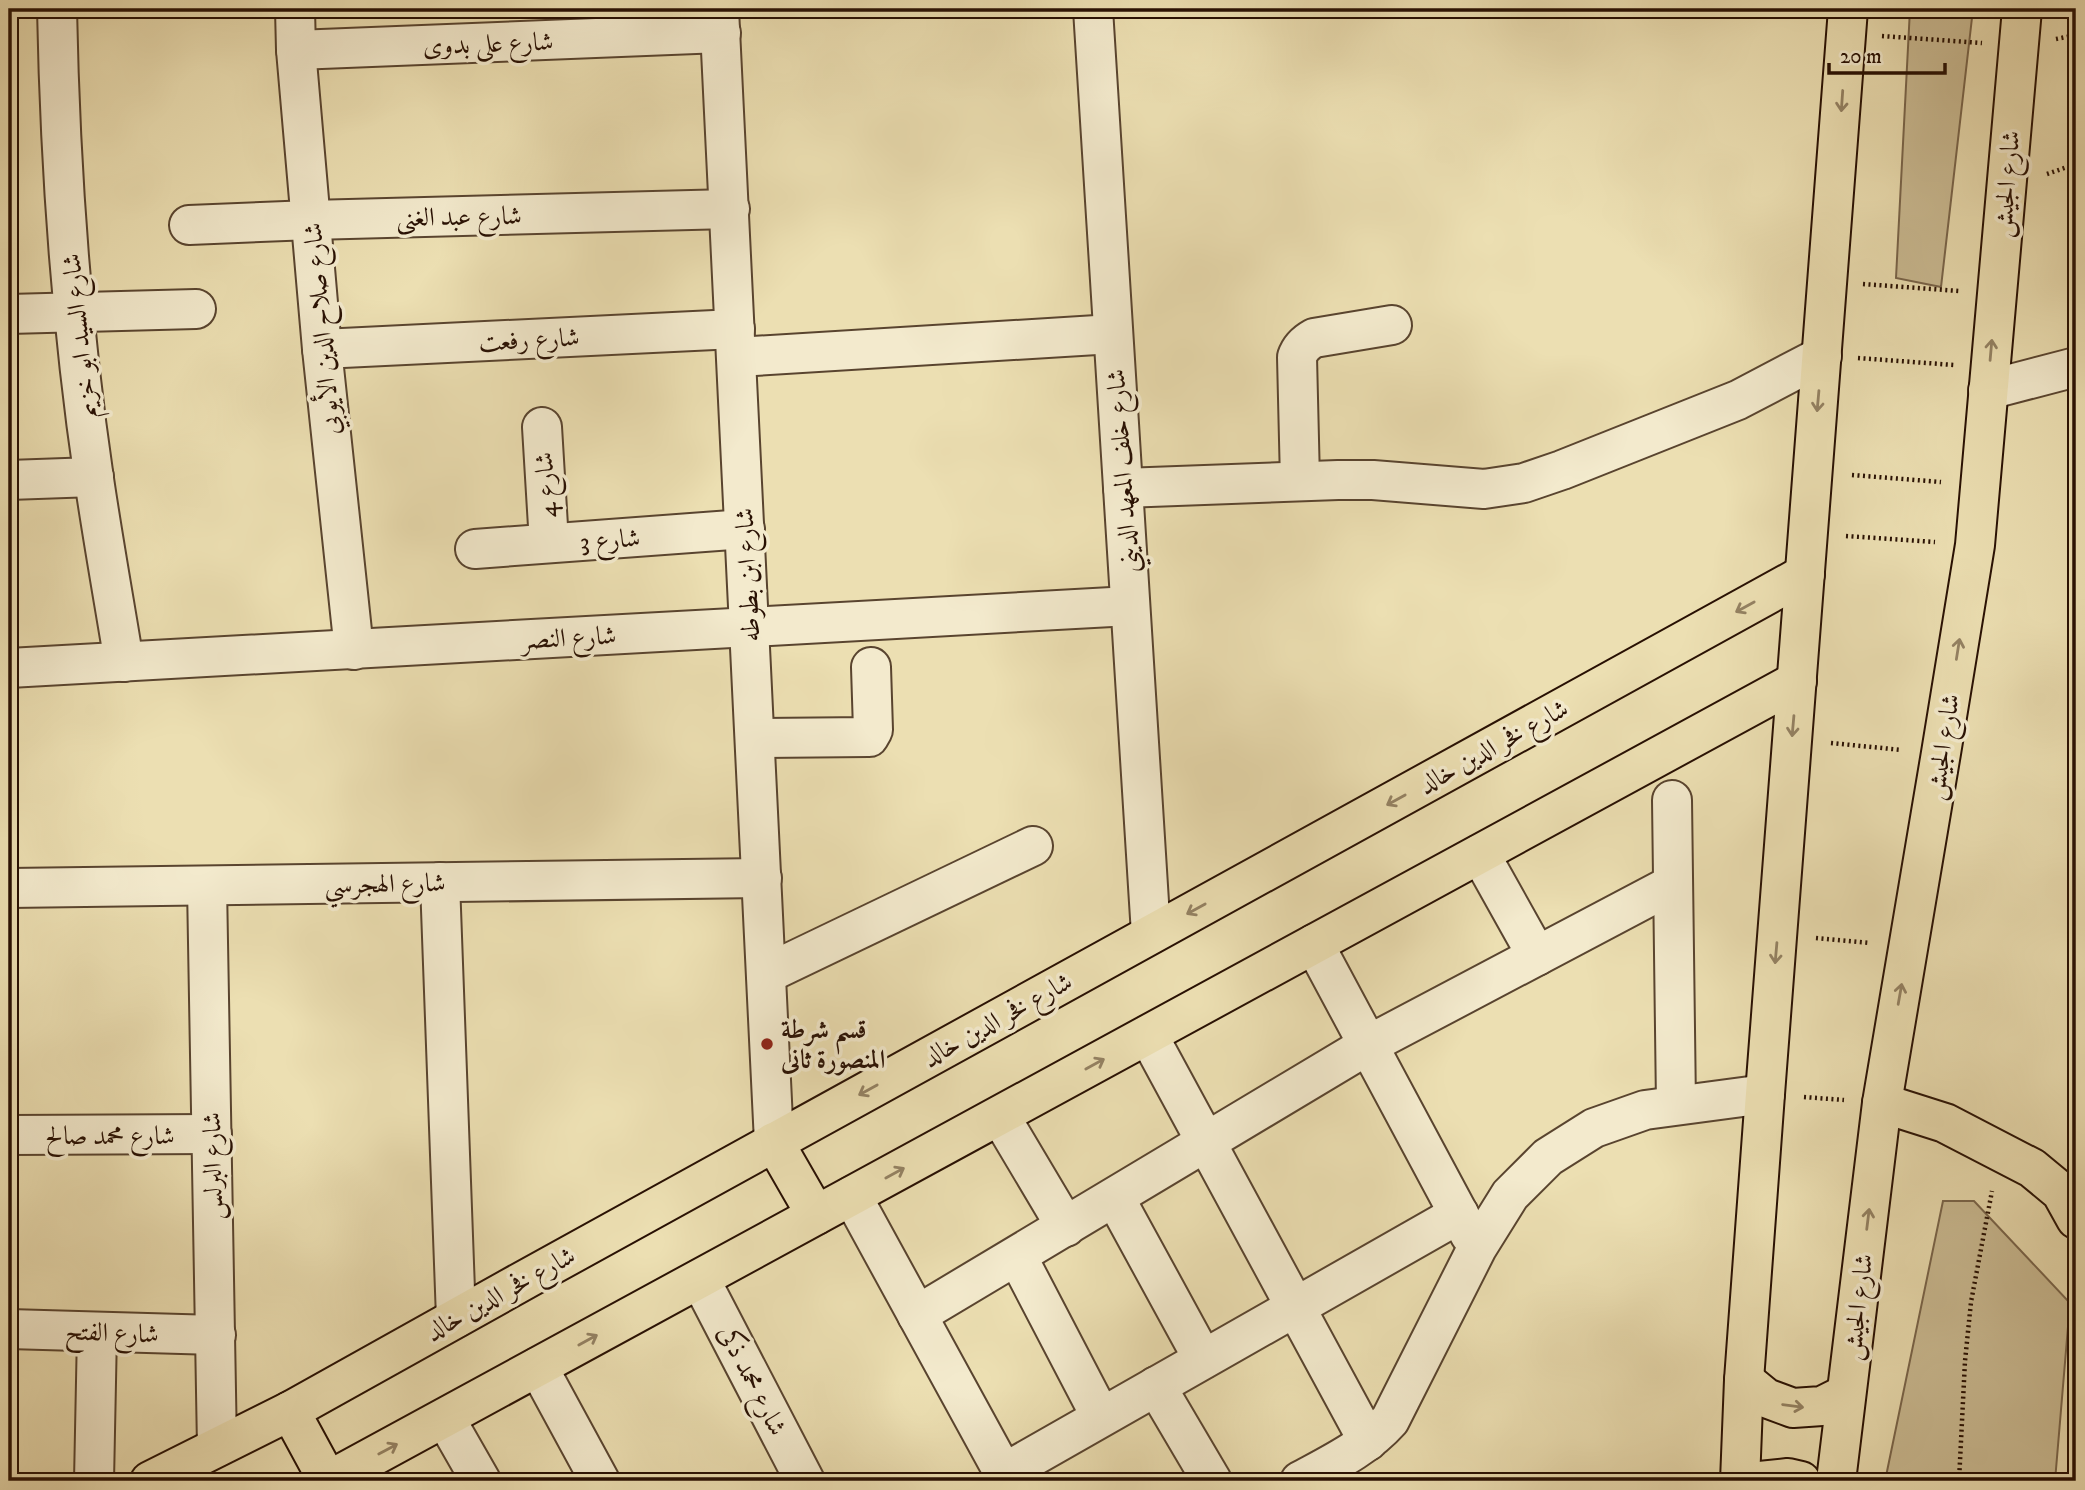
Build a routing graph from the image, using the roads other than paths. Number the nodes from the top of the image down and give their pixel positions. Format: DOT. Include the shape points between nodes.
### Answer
graph roads {
  1 [pos="57,9"];
  2 [pos="295,9"];
  3 [pos="1093,9"];
  4 [pos="720,21"];
  5 [pos="1848,21"];
  6 [pos="2020,27"];
  7 [pos="296,50"];
  8 [pos="730,209"];
  9 [pos="311,219"];
  10 [pos="189,225"];
  11 [pos="196,309"];
  12 [pos="74,312"];
  13 [pos="9,314"];
  14 [pos="1392,325"];
  15 [pos="1113,334"];
  16 [pos="736,343"];
  17 [pos="322,349"];
  18 [pos="1822,356"];
  19 [pos="2076,367"];
  20 [pos="1989,379"];
  21 [pos="542,427"];
  22 [pos="94,477"];
  23 [pos="9,480"];
  24 [pos="1300,481"];
  25 [pos="1123,488"];
  26 [pos="745,530"];
  27 [pos="549,543"];
  28 [pos="475,549"];
  29 [pos="1805,574"];
  30 [pos="1130,606"];
  31 [pos="750,627"];
  32 [pos="354,649"];
  33 [pos="124,662"];
  34 [pos="871,667"];
  35 [pos="9,668"];
  36 [pos="1797,681"];
  37 [pos="755,738"];
  38 [pos="1672,800"];
  39 [pos="1033,846"];
  40 [pos="1480,854"];
  41 [pos="762,878"];
  42 [pos="440,883"];
  43 [pos="1673,884"];
  44 [pos="207,886"];
  45 [pos="9,888"];
  46 [pos="1151,934"];
  47 [pos="1314,944"];
  48 [pos="1537,956"];
  49 [pos="766,974"];
  50 [pos="1148,1035"];
  51 [pos="1368,1045"];
  52 [pos="1765,1094"];
  53 [pos="1882,1103"];
  54 [pos="1676,1105"];
  55 [pos="1000,1116"];
  56 [pos="212,1134"];
  57 [pos="9,1135"];
  58 [pos="774,1142"];
  59 [pos="1206,1143"];
  60 [pos="852,1196"];
  61 [pos="1115,1198"];
  62 [pos="1459,1214"];
  63 [pos="816,1215"];
  64 [pos="2076,1219"];
  65 [pos="1066,1227"];
  66 [pos="1477,1248"];
  67 [pos="1017,1256"];
  68 [pos="700,1279"];
  69 [pos="1296,1307"];
  70 [pos="918,1315"];
  71 [pos="456,1318"];
  72 [pos="9,1329"];
  73 [pos="97,1332"];
  74 [pos="216,1335"];
  75 [pos="1203,1359"];
  76 [pos="538,1367"];
  77 [pos="1744,1380"];
  78 [pos="1156,1386"];
  79 [pos="1846,1394"];
  80 [pos="290,1411"];
  81 [pos="1101,1417"];
  82 [pos="445,1418"];
  83 [pos="217,1447"];
  84 [pos="1364,1457"];
  85 [pos="1006,1477"];
  86 [pos="94,1481"];
  87 [pos="150,1481"];
  88 [pos="328,1481"];
  89 [pos="481,1481"];
  90 [pos="600,1481"];
  91 [pos="805,1481"];
  92 [pos="1212,1481"];
  93 [pos="1300,1481"];
  94 [pos="1740,1481"];
  95 [pos="1760,1481"];
  96 [pos="1801,1481"];
  97 [pos="1836,1481"];
  1 -- 12 [label="street, شارع السيد ابو خزيم"];
  2 -- 7 [label="street, شارع صلاح الدين الأيوبي"];
  3 -- 15 [label="street, شارع خلف المعهد الديني"];
  4 -- 7 [label="street, شارع على بدوى"];
  4 -- 8 [label="street, شارع ابن بطوطه"];
  5 -- 18 [label="main road, one-way"];
  20 -- 6 [label="main road, شارع الجيش, one-way"];
  7 -- 9 [label="street, شارع صلاح الدين الأيوبي"];
  8 -- 9 [label="street, شارع عبد الغنى"];
  8 -- 16 [label="street, شارع ابن بطوطه"];
  9 -- 10 [label="street, شارع عبد الغنى"];
  9 -- 17 [label="street, شارع صلاح الدين الأيوبي"];
  11 -- 12 [label="street"];
  12 -- 13 [label="street"];
  12 -- 22 [label="street, شارع السيد ابو خزيم"];
  14 -- 24 [label="street" via="1314,338 1300,349"];
  15 -- 16 [label="street, شارع رفعت"];
  15 -- 25 [label="street, شارع خلف المعهد الديني"];
  16 -- 17 [label="street, شارع رفعت"];
  16 -- 26 [label="street, شارع ابن بطوطه"];
  17 -- 32 [label="street, شارع صلاح الدين الأيوبي"];
  18 -- 24 [label="street" via="1738,400 1524,483 1484,489 1373,480"];
  18 -- 29 [label="main road, one-way"];
  19 -- 20 [label="street"];
  53 -- 20 [label="main road, شارع الجيش, one-way" via="1975,545"];
  21 -- 27 [label="street, شارع 4"];
  22 -- 23 [label="street"];
  22 -- 33 [label="street, شارع السيد ابو خزيم"];
  24 -- 25 [label="street"];
  25 -- 30 [label="street, شارع خلف المعهد الديني"];
  26 -- 27 [label="street, شارع 3"];
  26 -- 31 [label="street, شارع ابن بطوطه"];
  27 -- 28 [label="street, شارع 3"];
  29 -- 36 [label="main road"];
  29 -- 46 [label="main road, شارع فخر الدين خالد, one-way"];
  30 -- 31 [label="street, شارع النصر"];
  30 -- 46 [label="street, شارع خلف المعهد الديني"];
  31 -- 32 [label="street, شارع النصر"];
  31 -- 37 [label="street, شارع ابن بطوطه"];
  32 -- 33 [label="street, شارع النصر"];
  33 -- 35 [label="street, شارع النصر"];
  34 -- 37 [label="street" via="873,730 869,737"];
  36 -- 40 [label="main road"];
  36 -- 52 [label="main road, one-way"];
  37 -- 41 [label="street, شارع ابن بطوطه"];
  38 -- 43 [label="street"];
  39 -- 49 [label="street"];
  40 -- 47 [label="main road"];
  40 -- 48 [label="street"];
  41 -- 42 [label="street, شارع الهجرسي"];
  41 -- 49 [label="street, شارع ابن بطوطه"];
  42 -- 44 [label="street, شارع الهجرسي"];
  42 -- 71 [label="street"];
  43 -- 48 [label="street"];
  43 -- 54 [label="street"];
  44 -- 45 [label="street, شارع الهجرسي"];
  44 -- 56 [label="street, شارع البرلس"];
  46 -- 58 [label="main road, شارع فخر الدين خالد, one-way"];
  47 -- 50 [label="main road"];
  47 -- 51 [label="street"];
  48 -- 51 [label="street"];
  49 -- 58 [label="street, شارع ابن بطوطه"];
  55 -- 50 [label="main road, one-way"];
  50 -- 59 [label="street"];
  51 -- 59 [label="street"];
  51 -- 62 [label="street"];
  52 -- 54 [label="street"];
  52 -- 77 [label="main road"];
  53 -- 64 [label="main road" via="1945,1122 2032,1168 2061,1192"];
  79 -- 53 [label="main road, شارع الجيش, one-way"];
  54 -- 66 [label="street" via="1645,1110 1594,1128 1548,1157 1510,1195"];
  60 -- 55 [label="main road, one-way"];
  55 -- 65 [label="street"];
  56 -- 57 [label="street, شارع محمد صالح"];
  56 -- 74 [label="street, شارع البرلس"];
  58 -- 63 [label="main road"];
  58 -- 71 [label="main road, شارع فخر الدين خالد"];
  59 -- 61 [label="street"];
  59 -- 69 [label="street"];
  60 -- 63 [label="main road"];
  60 -- 70 [label="street"];
  61 -- 65 [label="street"];
  61 -- 75 [label="street"];
  62 -- 66 [label="street"];
  62 -- 69 [label="street"];
  63 -- 68 [label="main road"];
  65 -- 67 [label="street"];
  66 -- 84 [label="street" via="1401,1401"];
  67 -- 70 [label="street"];
  67 -- 81 [label="street"];
  76 -- 68 [label="main road, one-way"];
  68 -- 91 [label="street, شارع محمد ذكى"];
  69 -- 75 [label="street"];
  69 -- 84 [label="street"];
  70 -- 85 [label="street"];
  71 -- 80 [label="main road, شارع فخر الدين خالد"];
  72 -- 73 [label="street, شارع الفتح"];
  73 -- 74 [label="street, شارع الفتح"];
  73 -- 86 [label="street"];
  74 -- 83 [label="street, شارع البرلس"];
  75 -- 78 [label="street"];
  76 -- 82 [label="main road"];
  76 -- 90 [label="street"];
  77 -- 79 [label="main road, one-way" via="1766,1398 1793,1408 1822,1406"];
  77 -- 94 [label="main road"];
  78 -- 81 [label="street"];
  78 -- 92 [label="street"];
  79 -- 97 [label="main road, شارع الجيش"];
  80 -- 83 [label="main road, شارع فخر الدين خالد"];
  80 -- 88 [label="main road"];
  81 -- 85 [label="street"];
  88 -- 82 [label="main road, one-way"];
  82 -- 89 [label="street"];
  83 -- 87 [label="main road, شارع فخر الدين خالد"];
  84 -- 93 [label="street"];
  95 -- 96 [label="main road"];
}
